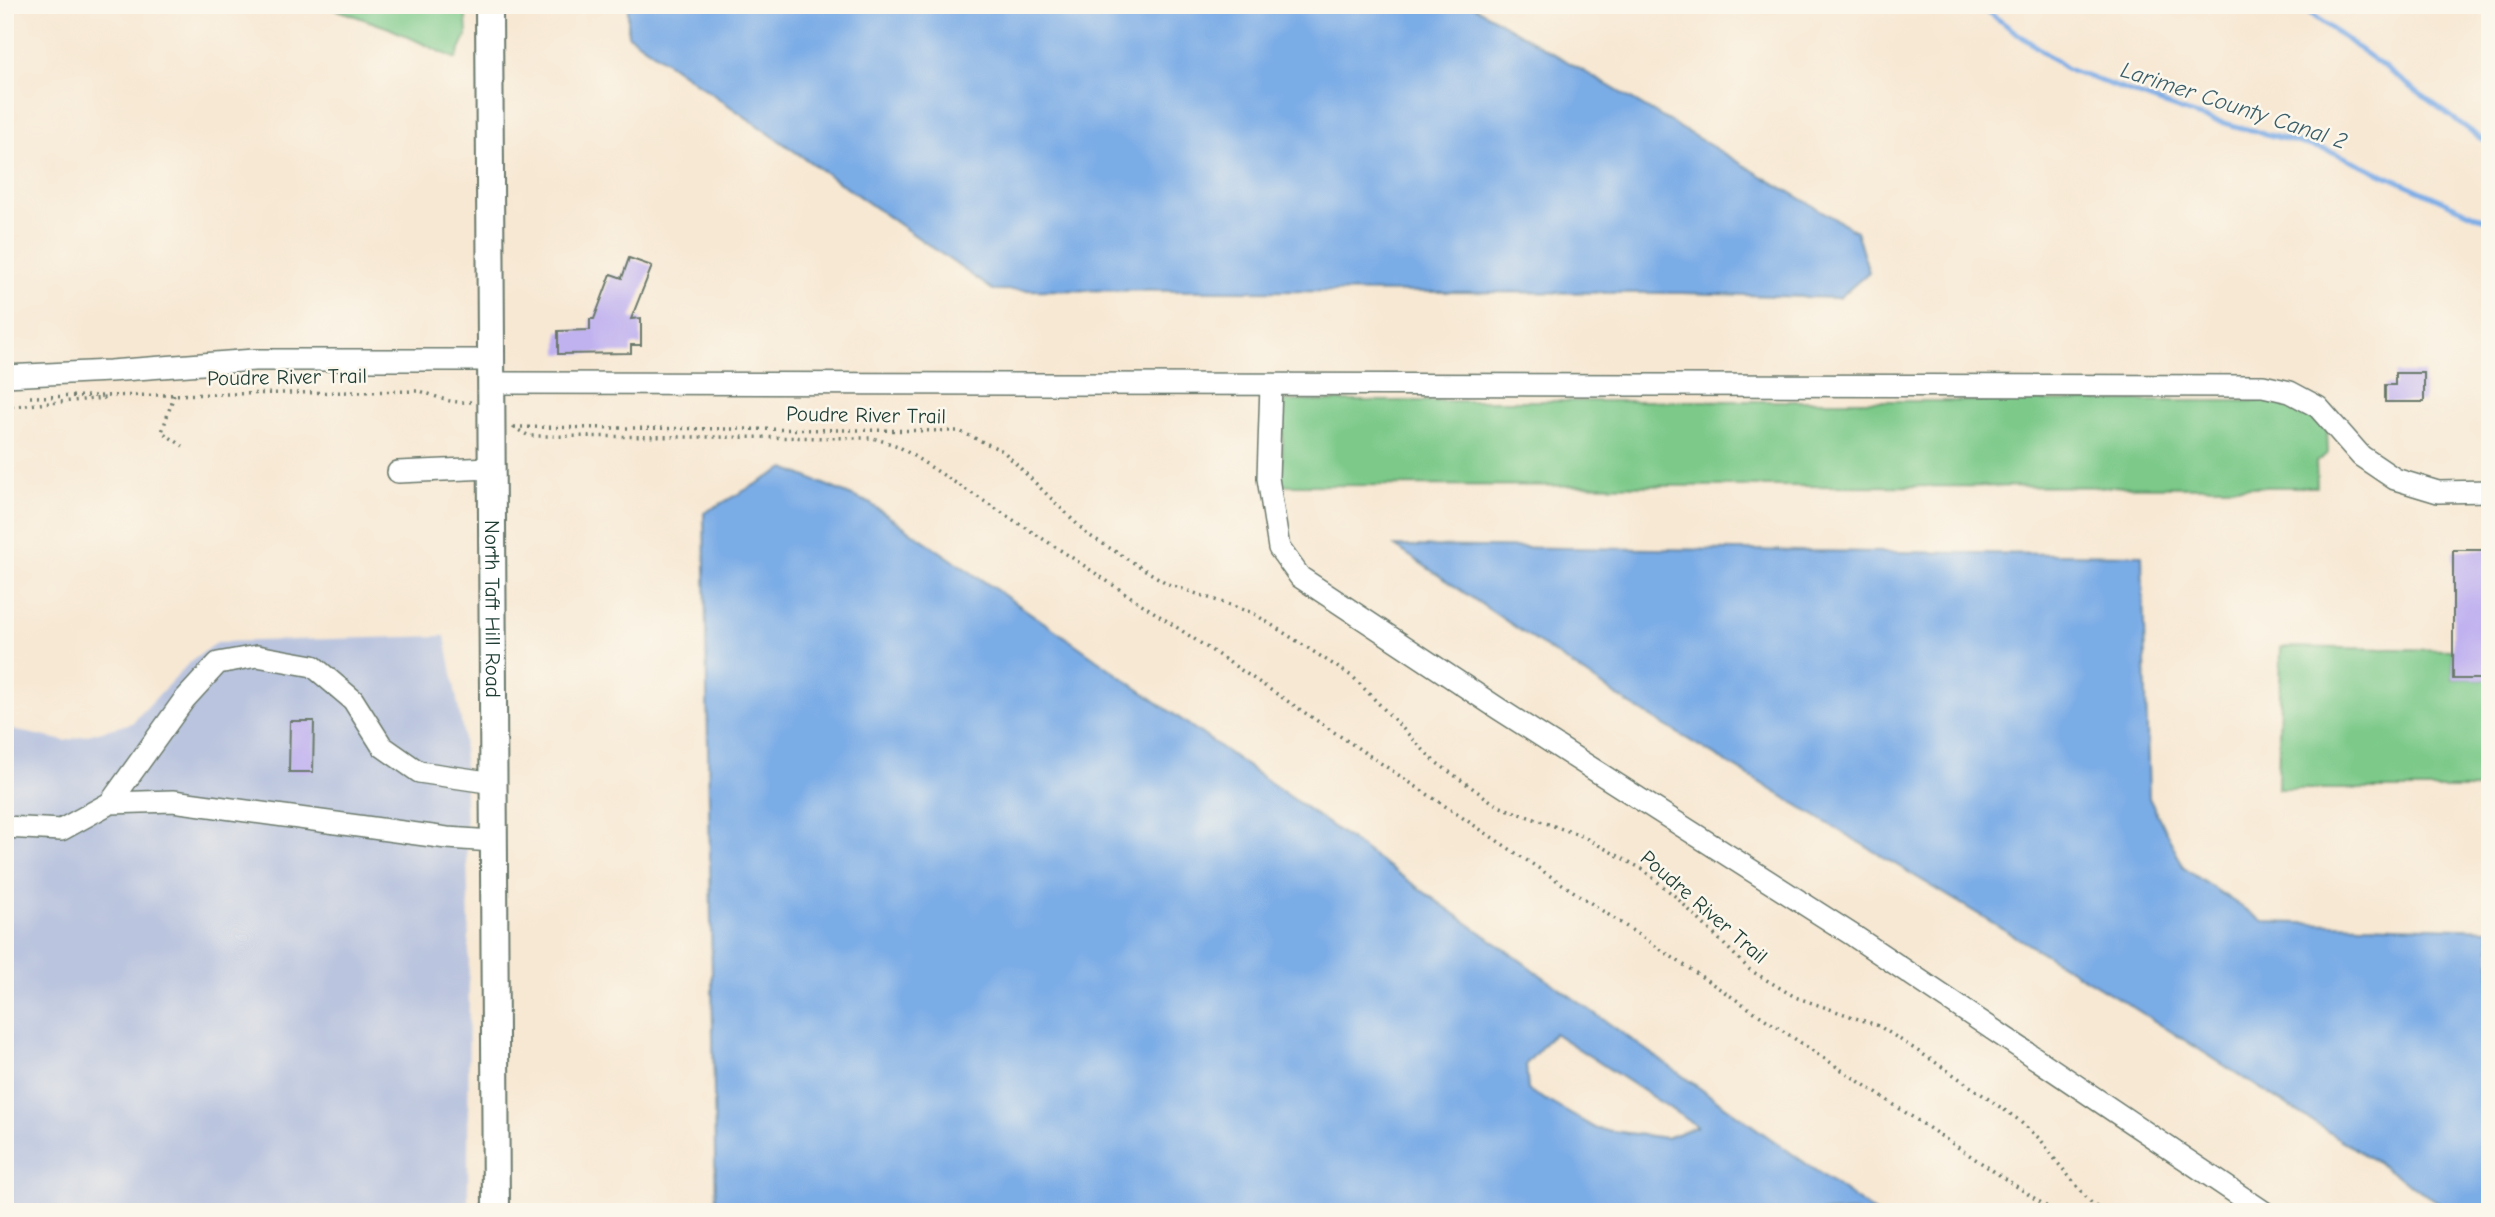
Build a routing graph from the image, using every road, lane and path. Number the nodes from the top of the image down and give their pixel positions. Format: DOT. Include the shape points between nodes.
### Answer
graph roads {
  1 [pos="489,5"];
  2 [pos="491,372"];
  3 [pos="5,376"];
  4 [pos="1271,384"];
  5 [pos="174,394"];
  6 [pos="131,395"];
  7 [pos="18,397"];
  8 [pos="5,407"];
  9 [pos="490,413"];
  10 [pos="183,446"];
  11 [pos="490,468"];
  12 [pos="398,472"];
  13 [pos="2490,491"];
  14 [pos="495,783"];
  15 [pos="110,803"];
  16 [pos="5,827"];
  17 [pos="493,841"];
  18 [pos="496,1212"];
  19 [pos="2055,1212"];
  20 [pos="2105,1212"];
  21 [pos="2264,1212"];
  1 -- 2 [label="main road, North Taft Hill Road"];
  2 -- 3 [label="lane" via="254,360"];
  2 -- 4 [label="lane"];
  2 -- 9 [label="main road, North Taft Hill Road"];
  4 -- 13 [label="lane" via="2263,386 2290,392 2318,407 2361,456 2395,479 2438,492"];
  4 -- 21 [label="lane" via="1268,478 1279,548 1300,577 1854,936"];
  5 -- 6 [label="path, Poudre River Trail"];
  5 -- 9 [label="path, Poudre River Trail" via="419,391 443,401 471,402"];
  5 -- 10 [label="path" via="162,432"];
  6 -- 7 [label="path, Poudre River Trail"];
  6 -- 8 [label="path"];
  9 -- 11 [label="main road, North Taft Hill Road"];
  11 -- 12 [label="lane"];
  11 -- 14 [label="main road, North Taft Hill Road"];
  14 -- 15 [label="lane" via="419,772 382,746 353,700 313,666 257,656 218,663 184,701"];
  14 -- 17 [label="main road, North Taft Hill Road"];
  15 -- 16 [label="lane" via="61,830"];
  15 -- 17 [label="lane" via="173,801"];
  17 -- 18 [label="main road, North Taft Hill Road"];
  19 -- 20 [label="path, Poudre River Trail" via="898,446 873,438 529,436 513,427 959,432 1003,451 1087,534 1168,584 1253,613 1353,677 1434,761 1498,806 1582,836 1630,862 1676,897 1750,970 1795,997 1879,1026 1941,1066 2041,1140 2092,1203"];
}
